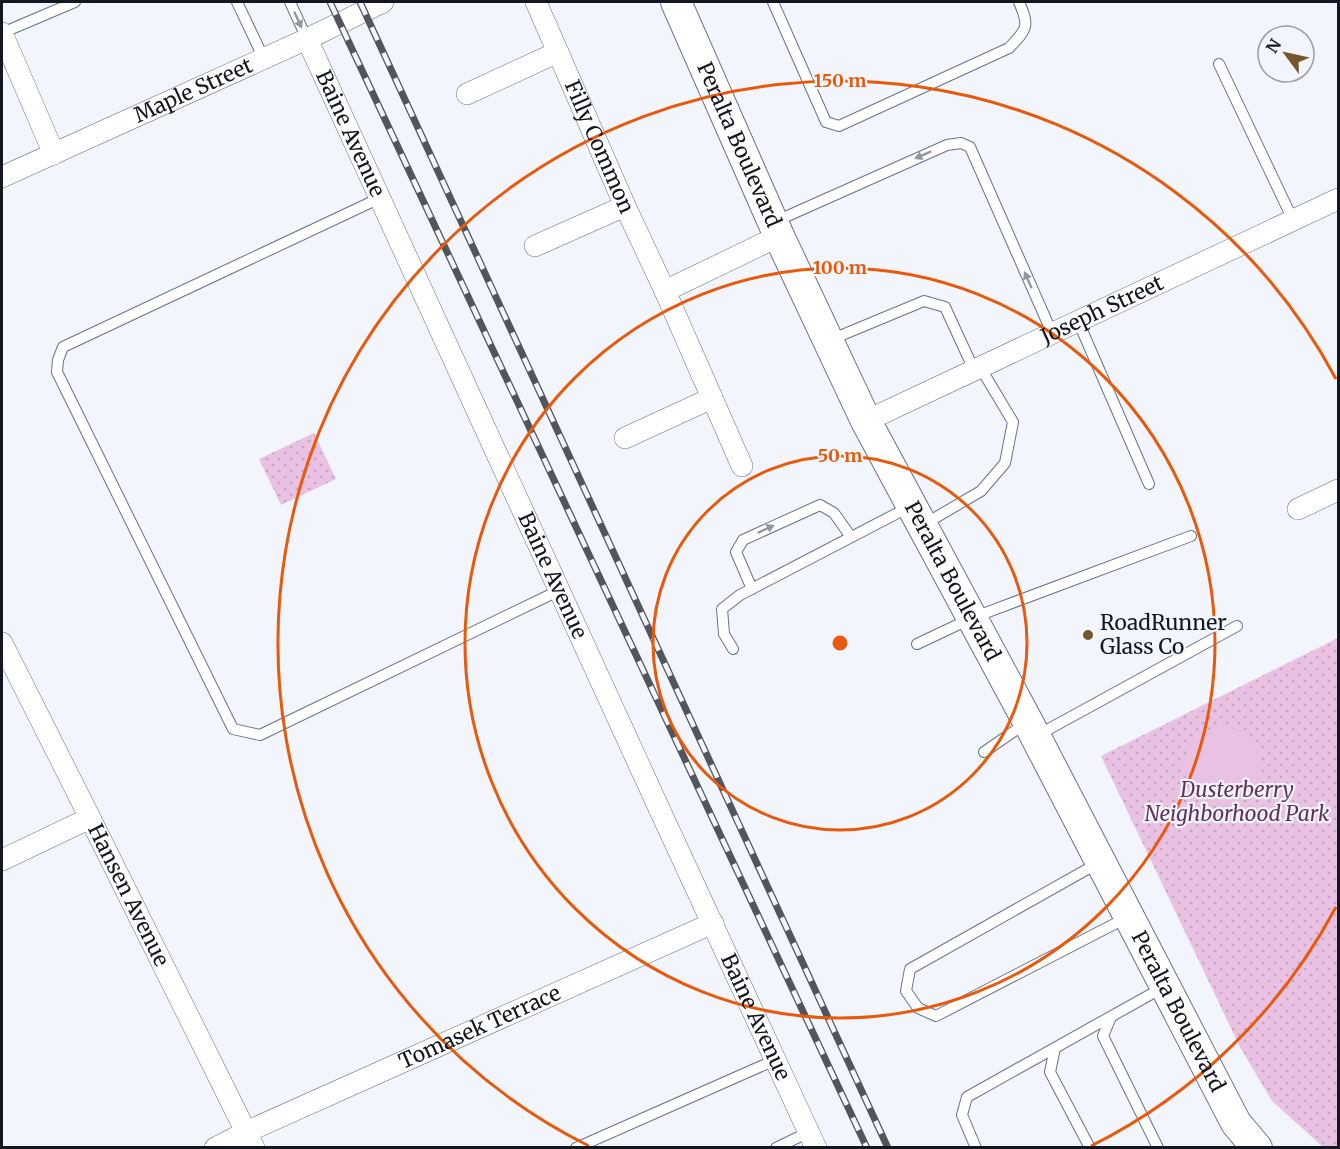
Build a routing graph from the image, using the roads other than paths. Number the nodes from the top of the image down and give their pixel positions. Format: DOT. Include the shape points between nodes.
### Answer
graph roads {
  1 [pos="75,2"];
  2 [pos="237,2"];
  3 [pos="290,2"];
  4 [pos="383,2"];
  5 [pos="536,2"];
  6 [pos="676,2"];
  7 [pos="772,2"];
  8 [pos="1019,2"];
  9 [pos="2,33"];
  10 [pos="307,39"];
  11 [pos="558,52"];
  12 [pos="264,59"];
  13 [pos="1220,64"];
  14 [pos="467,94"];
  15 [pos="54,154"];
  16 [pos="2,177"];
  17 [pos="380,198"];
  18 [pos="1338,199"];
  19 [pos="625,206"];
  20 [pos="1293,220"];
  21 [pos="777,230"];
  22 [pos="535,246"];
  23 [pos="665,291"];
  24 [pos="1078,321"];
  25 [pos="1052,333"];
  26 [pos="830,340"];
  27 [pos="977,368"];
  28 [pos="712,398"];
  29 [pos="866,421"];
  30 [pos="624,438"];
  31 [pos="742,466"];
  32 [pos="1149,484"];
  33 [pos="1338,490"];
  34 [pos="1298,509"];
  35 [pos="917,515"];
  36 [pos="1191,536"];
  37 [pos="851,537"];
  38 [pos="752,589"];
  39 [pos="560,590"];
  40 [pos="972,618"];
  41 [pos="1237,626"];
  42 [pos="2,643"];
  43 [pos="917,644"];
  44 [pos="733,649"];
  45 [pos="1031,729"];
  46 [pos="984,752"];
  47 [pos="90,818"];
  48 [pos="2,860"];
  49 [pos="1100,862"];
  50 [pos="1129,917"];
  51 [pos="712,923"];
  52 [pos="1165,986"];
  53 [pos="1111,1017"];
  54 [pos="1055,1048"];
  55 [pos="776,1060"];
  56 [pos="250,1140"];
  57 [pos="812,1140"];
  58 [pos="1256,1147"];
  59 [pos="215,1148"];
  60 [pos="576,1148"];
  61 [pos="776,1148"];
  62 [pos="976,1148"];
  63 [pos="1090,1148"];
  64 [pos="1158,1148"];
  1 -- 9 [label="lane"];
  2 -- 12 [label="lane"];
  3 -- 10 [label="lane, Baine Avenue, one-way"];
  4 -- 10 [label="street, Maple Street"];
  5 -- 11 [label="street, Filly Common"];
  6 -- 21 [label="main road, Peralta Boulevard"];
  7 -- 8 [label="lane" via="826,122 839,126 1009,48 1024,32 1026,18"];
  9 -- 15 [label="street"];
  10 -- 12 [label="street, Maple Street"];
  10 -- 17 [label="street, Baine Avenue"];
  11 -- 14 [label="street"];
  11 -- 19 [label="street, Filly Common"];
  12 -- 15 [label="street, Maple Street"];
  13 -- 20 [label="lane"];
  15 -- 16 [label="street, Maple Street"];
  17 -- 39 [label="street, Baine Avenue"];
  17 -- 39 [label="lane" via="63,347 57,372 233,729 260,735"];
  18 -- 20 [label="street, Joseph Street"];
  19 -- 22 [label="street"];
  19 -- 23 [label="street, Filly Common"];
  20 -- 24 [label="street, Joseph Street"];
  21 -- 23 [label="street"];
  25 -- 21 [label="lane, one-way" via="970,147 961,143 947,145"];
  21 -- 26 [label="main road, Peralta Boulevard"];
  23 -- 28 [label="street, Filly Common"];
  24 -- 25 [label="street, Joseph Street"];
  24 -- 32 [label="lane"];
  25 -- 27 [label="street, Joseph Street"];
  26 -- 27 [label="lane" via="924,301 945,307"];
  26 -- 29 [label="main road, Peralta Boulevard"];
  27 -- 29 [label="street, Joseph Street"];
  27 -- 35 [label="lane" via="1013,422 1005,463 981,491"];
  28 -- 30 [label="street"];
  28 -- 31 [label="street, Filly Common"];
  29 -- 35 [label="main road, Peralta Boulevard"];
  33 -- 34 [label="street"];
  35 -- 37 [label="lane"];
  35 -- 40 [label="main road, Peralta Boulevard"];
  36 -- 40 [label="lane"];
  37 -- 38 [label="lane"];
  38 -- 37 [label="lane, one-way" via="736,552 743,540 820,505 834,513"];
  38 -- 44 [label="lane" via="722,609 724,634"];
  39 -- 51 [label="street, Baine Avenue"];
  40 -- 43 [label="lane"];
  40 -- 45 [label="main road, Peralta Boulevard"];
  41 -- 45 [label="lane"];
  42 -- 47 [label="street, Hansen Avenue"];
  45 -- 46 [label="lane"];
  45 -- 49 [label="main road, Peralta Boulevard"];
  47 -- 48 [label="street"];
  47 -- 56 [label="street, Hansen Avenue"];
  49 -- 50 [label="main road, Peralta Boulevard"];
  49 -- 50 [label="lane" via="910,969 906,991 918,1008 936,1016"];
  50 -- 52 [label="main road, Peralta Boulevard"];
  51 -- 55 [label="street, Baine Avenue"];
  51 -- 56 [label="street, Tomasek Terrace"];
  52 -- 53 [label="lane"];
  52 -- 58 [label="main road, Peralta Boulevard" via="1236,1123"];
  53 -- 54 [label="lane"];
  53 -- 64 [label="lane" via="1103,1036"];
  54 -- 62 [label="lane" via="968,1097 962,1115"];
  54 -- 63 [label="lane" via="1050,1072"];
  55 -- 57 [label="street, Baine Avenue"];
  55 -- 60 [label="lane"];
  56 -- 59 [label="street, Tomasek Terrace"];
  57 -- 61 [label="lane"];
}
